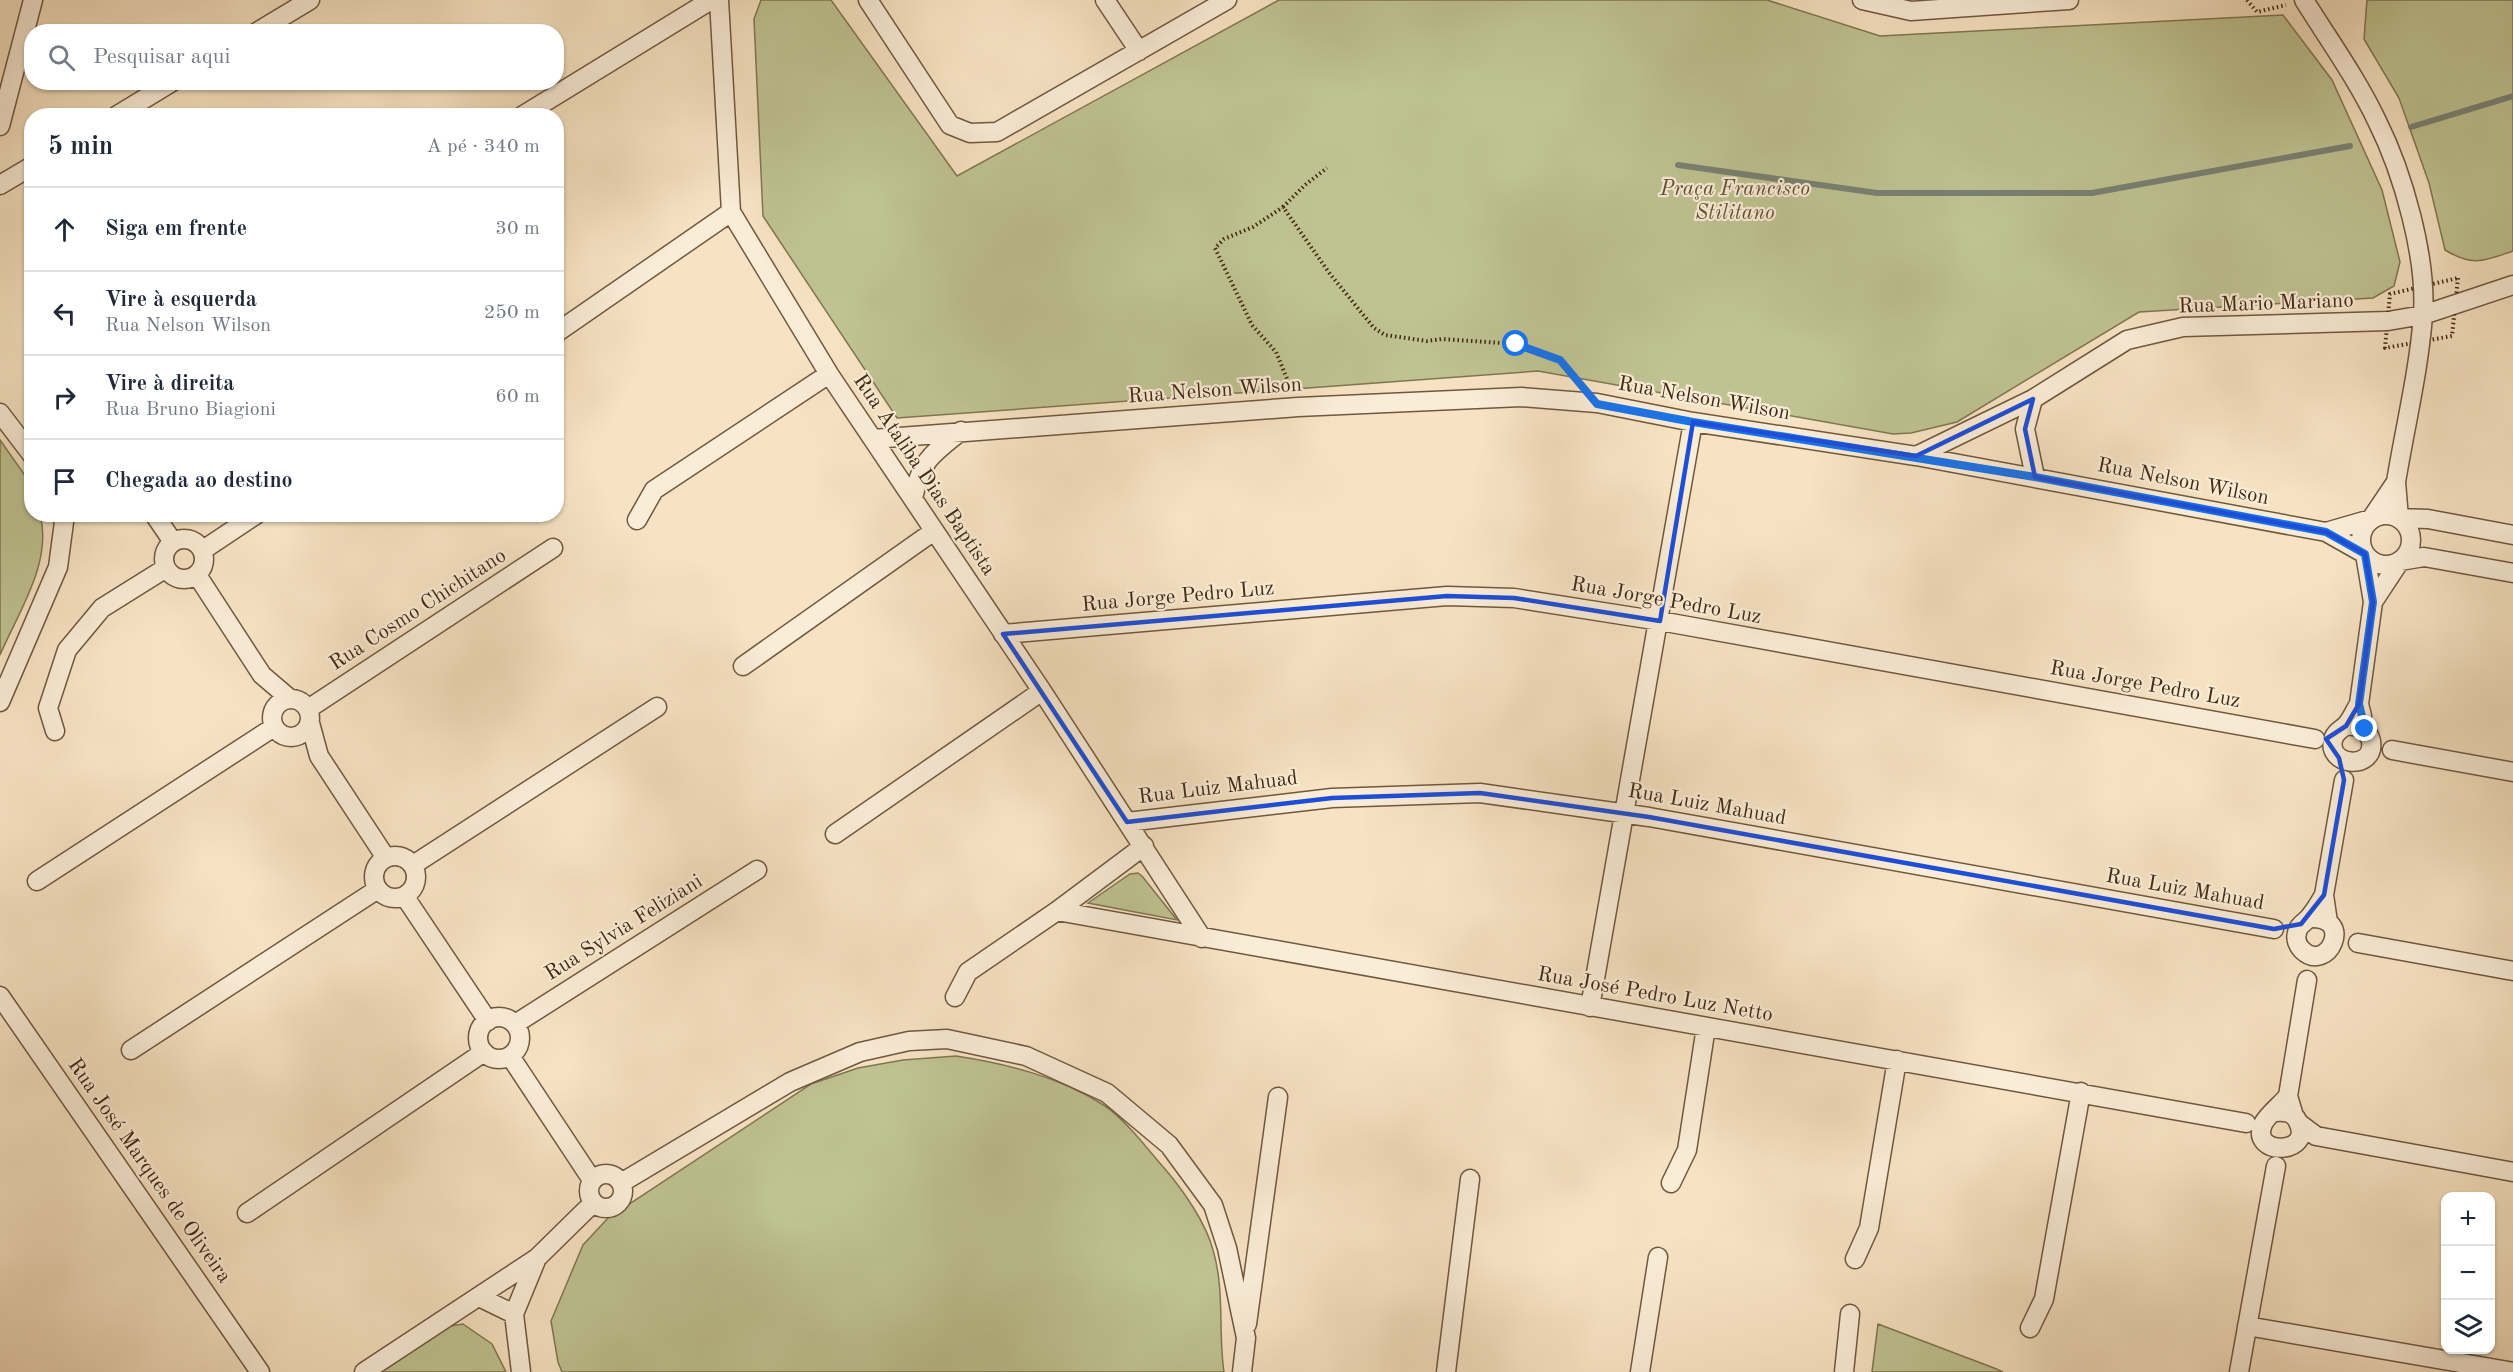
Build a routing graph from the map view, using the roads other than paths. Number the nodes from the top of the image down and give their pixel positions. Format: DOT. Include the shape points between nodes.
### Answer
graph roads {
  1 [pos="33,0"];
  2 [pos="310,0"];
  3 [pos="711,0"];
  4 [pos="720,0"];
  5 [pos="868,0"];
  6 [pos="1105,0"];
  7 [pos="1227,0"];
  8 [pos="1863,0"];
  9 [pos="2058,0"];
  10 [pos="2304,0"];
  11 [pos="27,24"];
  12 [pos="270,24"];
  13 [pos="24,34"];
  14 [pos="1139,51"];
  15 [pos="159,90"];
  16 [pos="129,108"];
  17 [pos="535,108"];
  18 [pos="0,126"];
  19 [pos="24,171"];
  20 [pos="0,185"];
  21 [pos="731,212"];
  22 [pos="2513,285"];
  23 [pos="2423,315"];
  24 [pos="564,327"];
  25 [pos="829,374"];
  26 [pos="2033,399"];
  27 [pos="0,412"];
  28 [pos="1693,422"];
  29 [pos="961,431"];
  30 [pos="873,440"];
  31 [pos="24,444"];
  32 [pos="1916,456"];
  33 [pos="2035,477"];
  34 [pos="2396,482"];
  35 [pos="913,498"];
  36 [pos="2399,518"];
  37 [pos="2371,519"];
  38 [pos="637,520"];
  39 [pos="64,522"];
  40 [pos="159,522"];
  41 [pos="245,522"];
  42 [pos="934,531"];
  43 [pos="2326,532"];
  44 [pos="2513,535"];
  45 [pos="173,542"];
  46 [pos="553,548"];
  47 [pos="203,550"];
  48 [pos="2365,554"];
  49 [pos="2400,561"];
  50 [pos="166,568"];
  51 [pos="2513,573"];
  52 [pos="197,575"];
  53 [pos="2373,602"];
  54 [pos="1660,621"];
  55 [pos="1004,634"];
  56 [pos="743,666"];
  57 [pos="262,675"];
  58 [pos="1042,691"];
  59 [pos="289,698"];
  60 [pos="0,702"];
  61 [pos="2359,704"];
  62 [pos="657,707"];
  63 [pos="309,716"];
  64 [pos="273,719"];
  65 [pos="2341,728"];
  66 [pos="55,731"];
  67 [pos="2368,734"];
  68 [pos="293,737"];
  69 [pos="2315,739"];
  70 [pos="2392,750"];
  71 [pos="2336,754"];
  72 [pos="320,756"];
  73 [pos="2362,760"];
  74 [pos="2513,772"];
  75 [pos="2344,780"];
  76 [pos="1625,813"];
  77 [pos="1127,822"];
  78 [pos="835,834"];
  79 [pos="1144,846"];
  80 [pos="386,858"];
  81 [pos="413,865"];
  82 [pos="757,870"];
  83 [pos="37,881"];
  84 [pos="378,889"];
  85 [pos="2324,895"];
  86 [pos="405,897"];
  87 [pos="1057,911"];
  88 [pos="2305,921"];
  89 [pos="2331,926"];
  90 [pos="2274,929"];
  91 [pos="1202,938"];
  92 [pos="2358,943"];
  93 [pos="2300,947"];
  94 [pos="2326,952"];
  95 [pos="2513,971"];
  96 [pos="2307,980"];
  97 [pos="0,996"];
  98 [pos="955,997"];
  99 [pos="1590,1007"];
  100 [pos="488,1021"];
  101 [pos="515,1024"];
  102 [pos="1706,1027"];
  103 [pos="131,1050"];
  104 [pos="484,1052"];
  105 [pos="510,1056"];
  106 [pos="1897,1060"];
  107 [pos="2081,1092"];
  108 [pos="2288,1096"];
  109 [pos="1278,1097"];
  110 [pos="2271,1115"];
  111 [pos="2297,1120"];
  112 [pos="2246,1123"];
  113 [pos="2316,1136"];
  114 [pos="2265,1141"];
  115 [pos="2291,1146"];
  116 [pos="2276,1166"];
  117 [pos="2513,1172"];
  118 [pos="1470,1179"];
  119 [pos="592,1180"];
  120 [pos="621,1183"];
  121 [pos="1671,1183"];
  122 [pos="593,1203"];
  123 [pos="247,1213"];
  124 [pos="1658,1257"];
  125 [pos="537,1258"];
  126 [pos="1855,1259"];
  127 [pos="479,1297"];
  128 [pos="514,1314"];
  129 [pos="1850,1314"];
  130 [pos="2247,1326"];
  131 [pos="2030,1328"];
  132 [pos="1246,1338"];
  133 [pos="2513,1371"];
  134 [pos="260,1372"];
  135 [pos="364,1372"];
  136 [pos="521,1372"];
  137 [pos="1242,1372"];
  138 [pos="1446,1372"];
  139 [pos="1640,1372"];
  140 [pos="1844,1372"];
  141 [pos="2239,1372"];
  1 -- 11 [label="street"];
  2 -- 12 [label="street"];
  3 -- 17 [label="street"];
  4 -- 21 [label="street, Rua Ataliba Dias Baptista"];
  5 -- 14 [label="street" via="950,125 970,133 997,132"];
  6 -- 14 [label="street"];
  7 -- 14 [label="street"];
  8 -- 9 [label="street" via="1911,11"];
  10 -- 23 [label="street" via="2377,119 2390,150 2414,228"];
  13 -- 18 [label="street"];
  15 -- 16 [label="street"];
  19 -- 20 [label="street"];
  21 -- 24 [label="street"];
  21 -- 25 [label="street, Rua Ataliba Dias Baptista"];
  22 -- 23 [label="street, Rua Mario Mariano"];
  23 -- 26 [label="street, Rua Mario Mariano" via="2388,321 2183,327 2149,334 2127,340"];
  23 -- 34 [label="street"];
  25 -- 30 [label="street, Rua Ataliba Dias Baptista"];
  25 -- 38 [label="street" via="654,490"];
  26 -- 32 [label="street, Rua Mario Mariano"];
  26 -- 33 [label="street" via="2025,429"];
  27 -- 31 [label="street"];
  28 -- 29 [label="street, Rua Nelson Wilson" via="1597,404 1521,396"];
  28 -- 32 [label="street, Rua Nelson Wilson"];
  28 -- 54 [label="street"];
  29 -- 30 [label="street, Rua Nelson Wilson"];
  29 -- 35 [label="street" via="932,454 918,473"];
  30 -- 35 [label="street, Rua Ataliba Dias Baptista"];
  32 -- 33 [label="street, Rua Nelson Wilson"];
  33 -- 43 [label="street, Rua Nelson Wilson"];
  34 -- 36 [label="street"];
  34 -- 37 [label="street"];
  35 -- 42 [label="street, Rua Ataliba Dias Baptista"];
  36 -- 37 [label="street" via="2385,515"];
  36 -- 44 [label="street" via="2428,519"];
  36 -- 49 [label="street" via="2411,536 2409,550"];
  37 -- 43 [label="street, Rua Nelson Wilson"];
  37 -- 48 [label="street" via="2362,532"];
  39 -- 60 [label="street" via="58,567"];
  40 -- 45 [label="street"];
  41 -- 47 [label="street"];
  42 -- 55 [label="street, Rua Ataliba Dias Baptista"];
  42 -- 56 [label="street"];
  43 -- 48 [label="street, Rua Nelson Wilson"];
  45 -- 47 [label="street" via="189,539"];
  45 -- 50 [label="street" via="164,555"];
  46 -- 63 [label="street, Rua Cosmo Chichitano"];
  47 -- 52 [label="street" via="204,563"];
  48 -- 49 [label="street" via="2385,565"];
  48 -- 53 [label="street"];
  49 -- 51 [label="street" via="2424,557"];
  49 -- 53 [label="street"];
  50 -- 52 [label="street" via="180,579"];
  50 -- 66 [label="street" via="102,608 67,650 48,708"];
  52 -- 57 [label="street"];
  53 -- 61 [label="street"];
  54 -- 55 [label="street, Rua Jorge Pedro Luz" via="1514,598 1447,596"];
  54 -- 69 [label="street, Rua Jorge Pedro Luz"];
  54 -- 76 [label="street"];
  55 -- 58 [label="street, Rua Ataliba Dias Baptista"];
  57 -- 59 [label="street"];
  57 -- 64 [label="street"];
  58 -- 77 [label="street, Rua Ataliba Dias Baptista"];
  58 -- 78 [label="street"];
  59 -- 63 [label="street" via="303,702"];
  59 -- 64 [label="street" via="282,700"];
  61 -- 65 [label="street"];
  61 -- 67 [label="street"];
  62 -- 81 [label="street"];
  63 -- 68 [label="street" via="306,730"];
  63 -- 72 [label="street"];
  64 -- 68 [label="street" via="285,736"];
  64 -- 83 [label="street"];
  65 -- 67 [label="street" via="2356,725"];
  65 -- 69 [label="street"];
  65 -- 71 [label="street" via="2333,740"];
  67 -- 70 [label="street"];
  67 -- 73 [label="street" via="2371,748"];
  68 -- 72 [label="street"];
  69 -- 71 [label="street, Rua Jorge Pedro Luz"];
  70 -- 73 [label="street"];
  70 -- 74 [label="street"];
  71 -- 73 [label="street" via="2348,763"];
  71 -- 75 [label="street"];
  72 -- 80 [label="street"];
  73 -- 75 [label="street"];
  75 -- 85 [label="street"];
  76 -- 77 [label="street, Rua Luiz Mahuad" via="1480,793 1332,798"];
  76 -- 90 [label="street, Rua Luiz Mahuad"];
  76 -- 99 [label="street"];
  77 -- 79 [label="street, Rua Ataliba Dias Baptista"];
  79 -- 87 [label="street"];
  79 -- 91 [label="street, Rua Ataliba Dias Baptista"];
  80 -- 81 [label="street" via="402,857"];
  80 -- 84 [label="street" via="375,870"];
  81 -- 86 [label="street" via="416,885"];
  82 -- 101 [label="street, Rua Sylvia Feliziani"];
  84 -- 86 [label="street" via="389,898"];
  84 -- 103 [label="street"];
  85 -- 88 [label="street"];
  85 -- 89 [label="street"];
  86 -- 100 [label="street"];
  87 -- 91 [label="street, Rua José Pedro Luz Netto"];
  87 -- 98 [label="street" via="968,972"];
  88 -- 89 [label="street" via="2319,918"];
  88 -- 90 [label="street, Rua Luiz Mahuad"];
  88 -- 93 [label="street" via="2296,933"];
  89 -- 92 [label="street"];
  89 -- 94 [label="street" via="2335,940"];
  90 -- 93 [label="street, Rua Luiz Mahuad"];
  91 -- 99 [label="street, Rua José Pedro Luz Netto"];
  92 -- 94 [label="street"];
  92 -- 95 [label="street"];
  93 -- 94 [label="street" via="2312,956"];
  93 -- 96 [label="street"];
  94 -- 96 [label="street"];
  96 -- 108 [label="street"];
  97 -- 134 [label="street, Rua José Marques de Oliveira"];
  99 -- 102 [label="street, Rua José Pedro Luz Netto"];
  100 -- 101 [label="street" via="500,1017"];
  100 -- 104 [label="street" via="478,1037"];
  101 -- 105 [label="street" via="521,1039"];
  102 -- 106 [label="street, Rua José Pedro Luz Netto"];
  102 -- 121 [label="street" via="1687,1150"];
  104 -- 105 [label="street" via="498,1059"];
  104 -- 123 [label="street"];
  105 -- 119 [label="street"];
  106 -- 107 [label="street, Rua José Pedro Luz Netto"];
  106 -- 126 [label="street" via="1869,1228"];
  107 -- 112 [label="street, Rua José Pedro Luz Netto"];
  107 -- 131 [label="street" via="2044,1299"];
  108 -- 110 [label="street"];
  108 -- 111 [label="street"];
  109 -- 132 [label="street"];
  110 -- 111 [label="street" via="2285,1111"];
  110 -- 112 [label="street, Rua José Pedro Luz Netto"];
  110 -- 114 [label="street" via="2262,1126"];
  111 -- 113 [label="street"];
  111 -- 115 [label="street" via="2300,1134"];
  112 -- 114 [label="street, Rua José Pedro Luz Netto"];
  113 -- 115 [label="street"];
  113 -- 117 [label="street"];
  114 -- 115 [label="street" via="2277,1149"];
  114 -- 116 [label="street"];
  115 -- 116 [label="street"];
  116 -- 130 [label="street"];
  118 -- 138 [label="street"];
  119 -- 120 [label="street" via="604,1174"];
  119 -- 122 [label="street" via="589,1193"];
  120 -- 122 [label="street" via="622,1196 614,1207 601,1208"];
  120 -- 132 [label="street" via="790,1082 860,1052 909,1041 947,1039 1026,1056 1107,1093 1169,1145 1213,1205 1227,1248"];
  122 -- 125 [label="street"];
  124 -- 139 [label="street"];
  125 -- 127 [label="street"];
  125 -- 128 [label="street"];
  127 -- 128 [label="street"];
  127 -- 135 [label="street"];
  128 -- 136 [label="street"];
  129 -- 140 [label="street"];
  130 -- 133 [label="street"];
  130 -- 141 [label="street"];
  132 -- 137 [label="street"];
}
